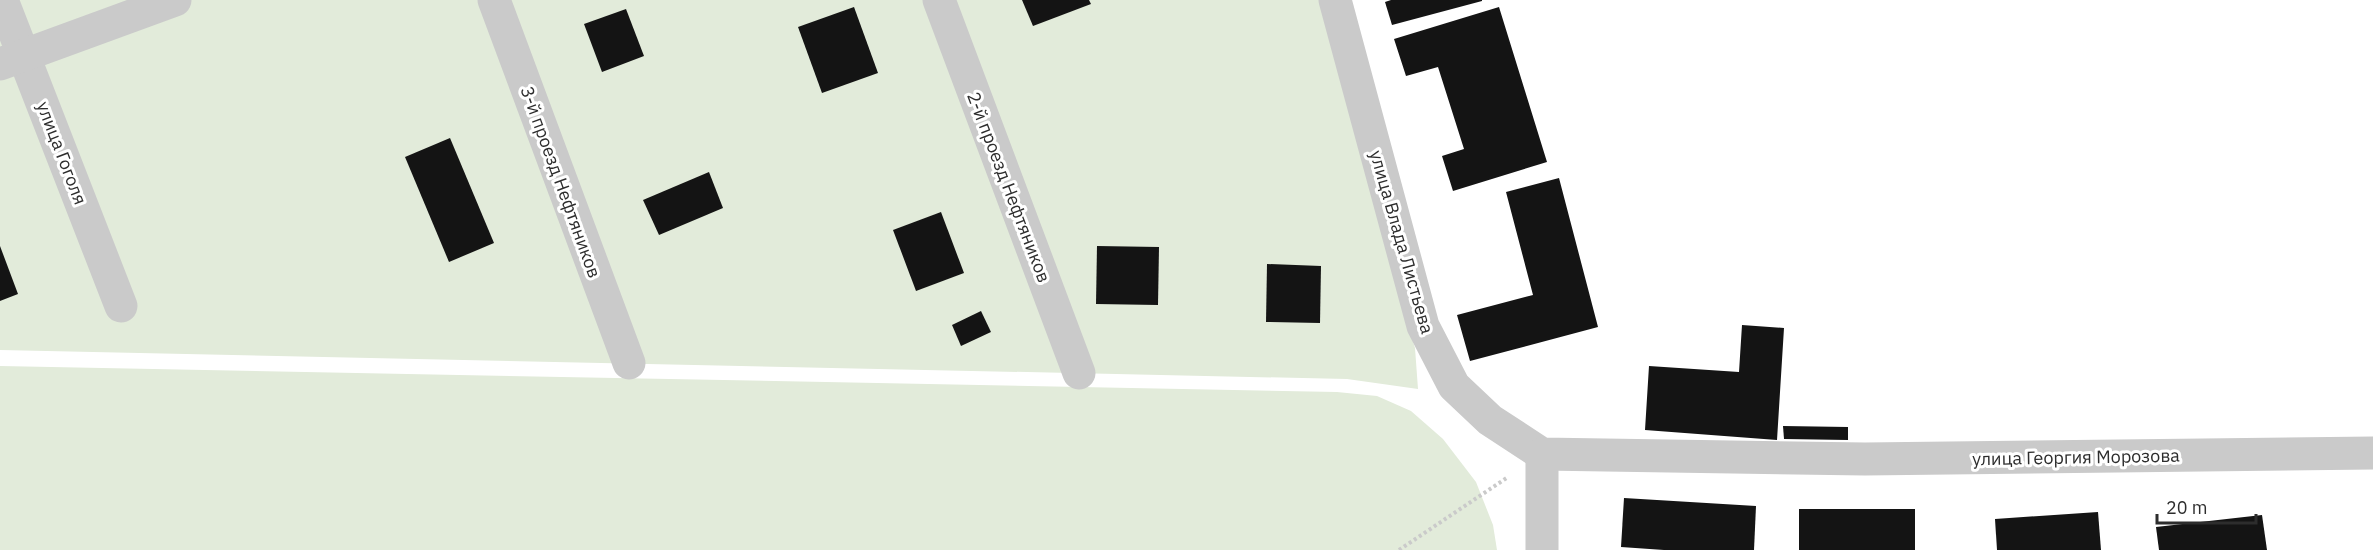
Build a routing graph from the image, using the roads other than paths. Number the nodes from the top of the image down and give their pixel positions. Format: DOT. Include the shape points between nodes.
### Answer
graph roads {
  1 [pos="2,0"];
  2 [pos="175,0"];
  3 [pos="494,0"];
  4 [pos="939,0"];
  5 [pos="1335,0"];
  6 [pos="12,59"];
  7 [pos="121,306"];
  8 [pos="629,363"];
  9 [pos="1079,373"];
  10 [pos="2373,453"];
  11 [pos="1542,454"];
  12 [pos="1542,550"];
  1 -- 6 [label="street, улица Гоголя"];
  2 -- 6 [label="street"];
  3 -- 8 [label="street, 3-й проезд Нефтяников"];
  4 -- 9 [label="street, 2-й проезд Нефтяников"];
  5 -- 11 [label="street, улица Влада Листьева" via="1423,326 1454,386 1490,420"];
  6 -- 7 [label="street, улица Гоголя"];
  10 -- 11 [label="street, улица Георгия Морозова" via="1780,459"];
  11 -- 12 [label="street"];
}
